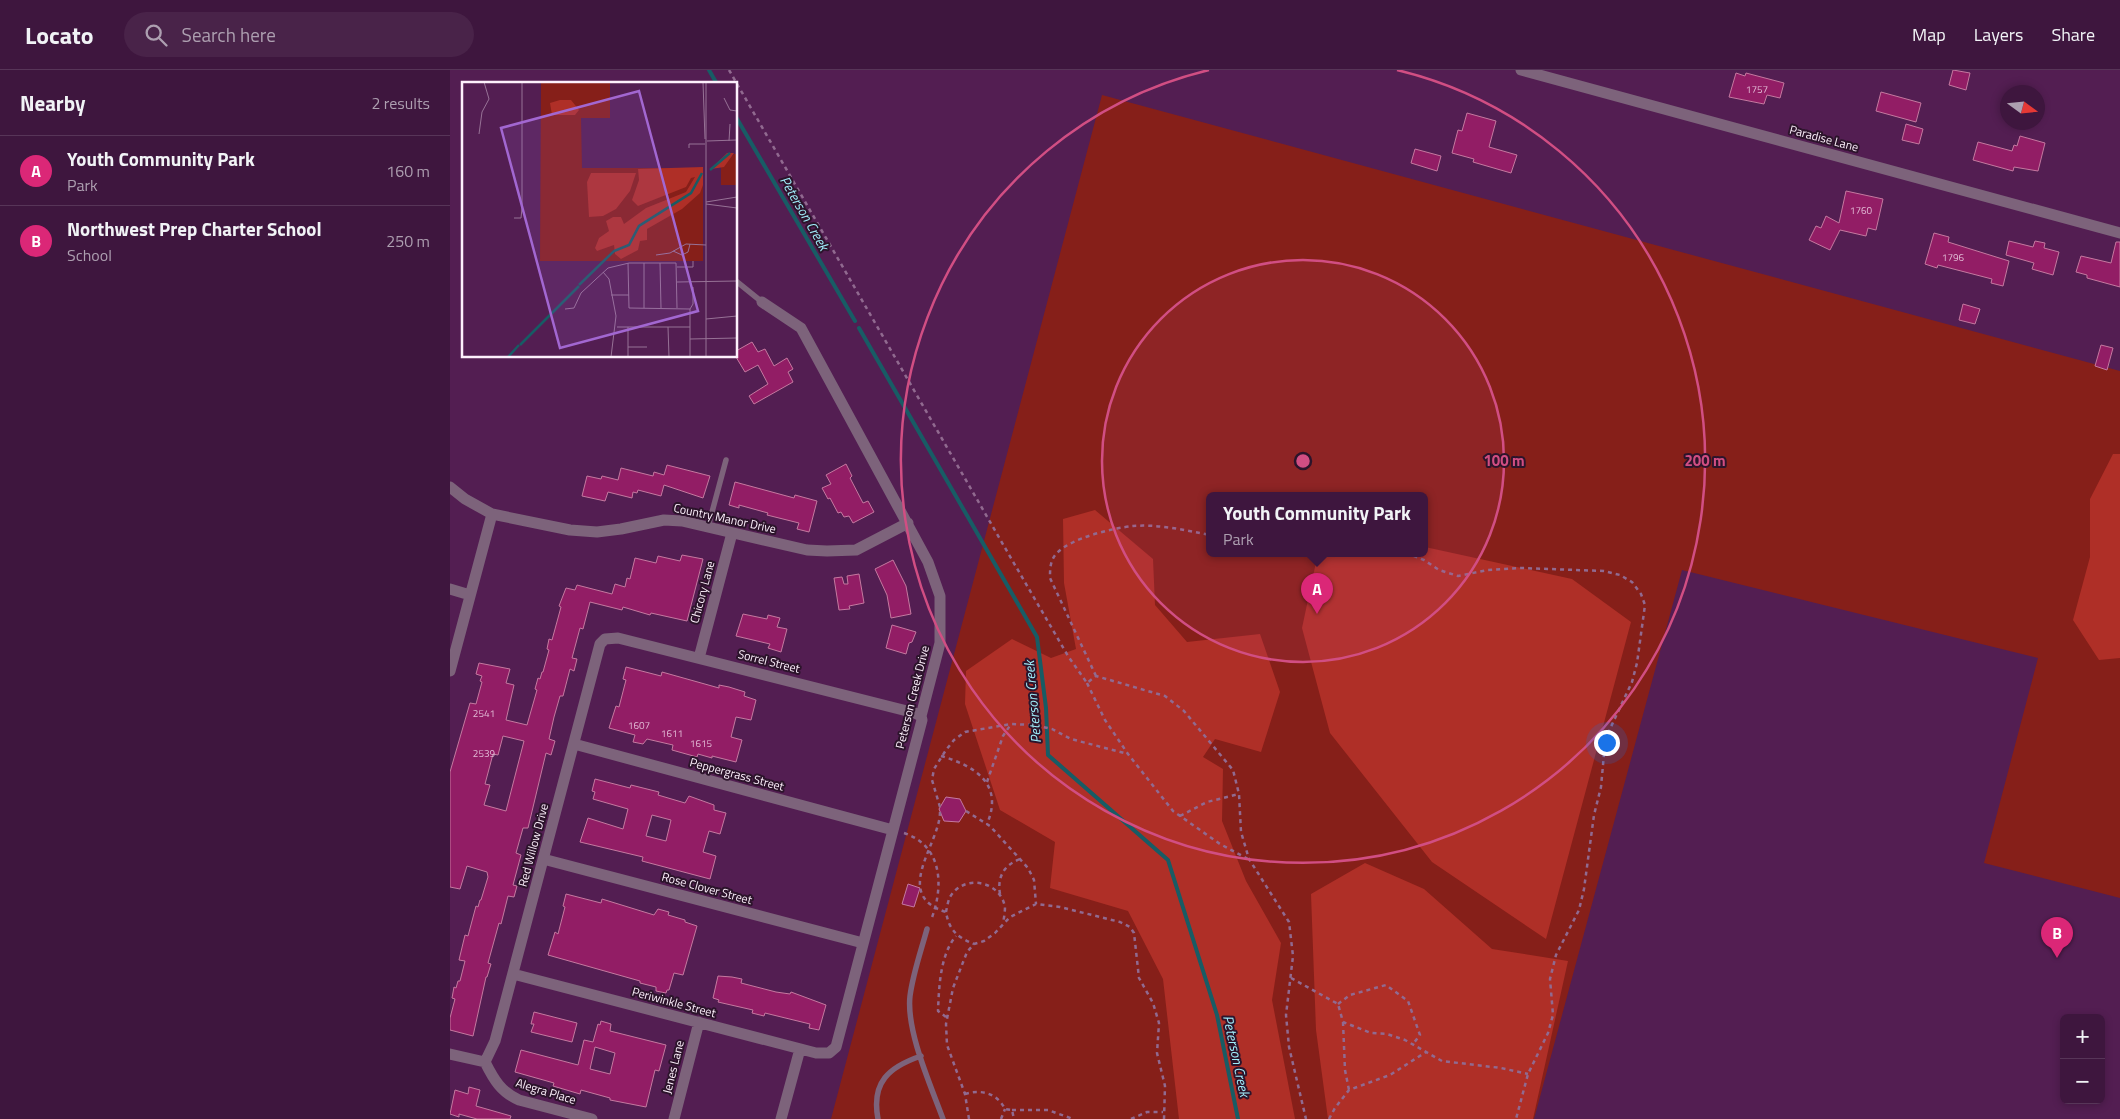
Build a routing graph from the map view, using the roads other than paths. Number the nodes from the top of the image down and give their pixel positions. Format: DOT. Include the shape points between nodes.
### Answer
graph roads {
  1 [pos="1521,70"];
  2 [pos="2120,233"];
  3 [pos="738,283"];
  4 [pos="762,302"];
  5 [pos="726,460"];
  6 [pos="450,487"];
  7 [pos="492,514"];
  8 [pos="908,524"];
  9 [pos="708,527"];
  10 [pos="732,533"];
  11 [pos="450,589"];
  12 [pos="470,595"];
  13 [pos="609,638"];
  14 [pos="699,658"];
  15 [pos="450,671"];
  16 [pos="921,716"];
  17 [pos="574,744"];
  18 [pos="893,830"];
  19 [pos="543,859"];
  20 [pos="927,929"];
  21 [pos="863,944"];
  22 [pos="513,974"];
  23 [pos="699,1022"];
  24 [pos="800,1049"];
  25 [pos="828,1053"];
  26 [pos="450,1054"];
  27 [pos="921,1056"];
  28 [pos="485,1062"];
  29 [pos="592,1119"];
  30 [pos="674,1119"];
  31 [pos="781,1119"];
  32 [pos="878,1119"];
  33 [pos="943,1119"];
  1 -- 2 [label="street, Paradise Lane"];
  3 -- 4 [label="lane, Peterson Creek Drive"];
  4 -- 8 [label="street, Peterson Creek Drive" via="801,328"];
  5 -- 9 [label="lane"];
  6 -- 7 [label="street, Country Manor Drive"];
  7 -- 9 [label="street, Country Manor Drive" via="570,530 598,532 664,520"];
  7 -- 12 [label="street"];
  8 -- 10 [label="street, Country Manor Drive" via="856,550 844,551 807,550"];
  8 -- 16 [label="street, Peterson Creek Drive" via="928,562 940,596 940,643"];
  9 -- 10 [label="street, Country Manor Drive"];
  10 -- 14 [label="street, Chicory Lane"];
  11 -- 12 [label="street"];
  12 -- 15 [label="street"];
  13 -- 14 [label="street, Sorrel Street"];
  13 -- 17 [label="street, Red Willow Drive" via="600,644"];
  14 -- 16 [label="street, Sorrel Street"];
  16 -- 18 [label="street, Peterson Creek Drive"];
  17 -- 18 [label="street, Peppergrass Street"];
  17 -- 19 [label="street, Red Willow Drive"];
  18 -- 21 [label="street, Peterson Creek Drive"];
  19 -- 21 [label="street, Rose Clover Street"];
  19 -- 22 [label="street, Red Willow Drive"];
  20 -- 27 [label="lane" via="910,998 912,1029"];
  21 -- 25 [label="street, Peterson Creek Drive" via="836,1047"];
  22 -- 23 [label="street, Periwinkle Street"];
  22 -- 28 [label="street, Red Willow Drive" via="495,1040"];
  23 -- 24 [label="street, Periwinkle Street"];
  23 -- 30 [label="street, Jenes Lane"];
  24 -- 25 [label="street, Periwinkle Street"];
  24 -- 31 [label="street"];
  26 -- 28 [label="street"];
  27 -- 32 [label="lane" via="894,1068 881,1082 876,1108"];
  27 -- 33 [label="lane"];
  28 -- 29 [label="street, Alegra Place" via="493,1078 508,1095"];
}
